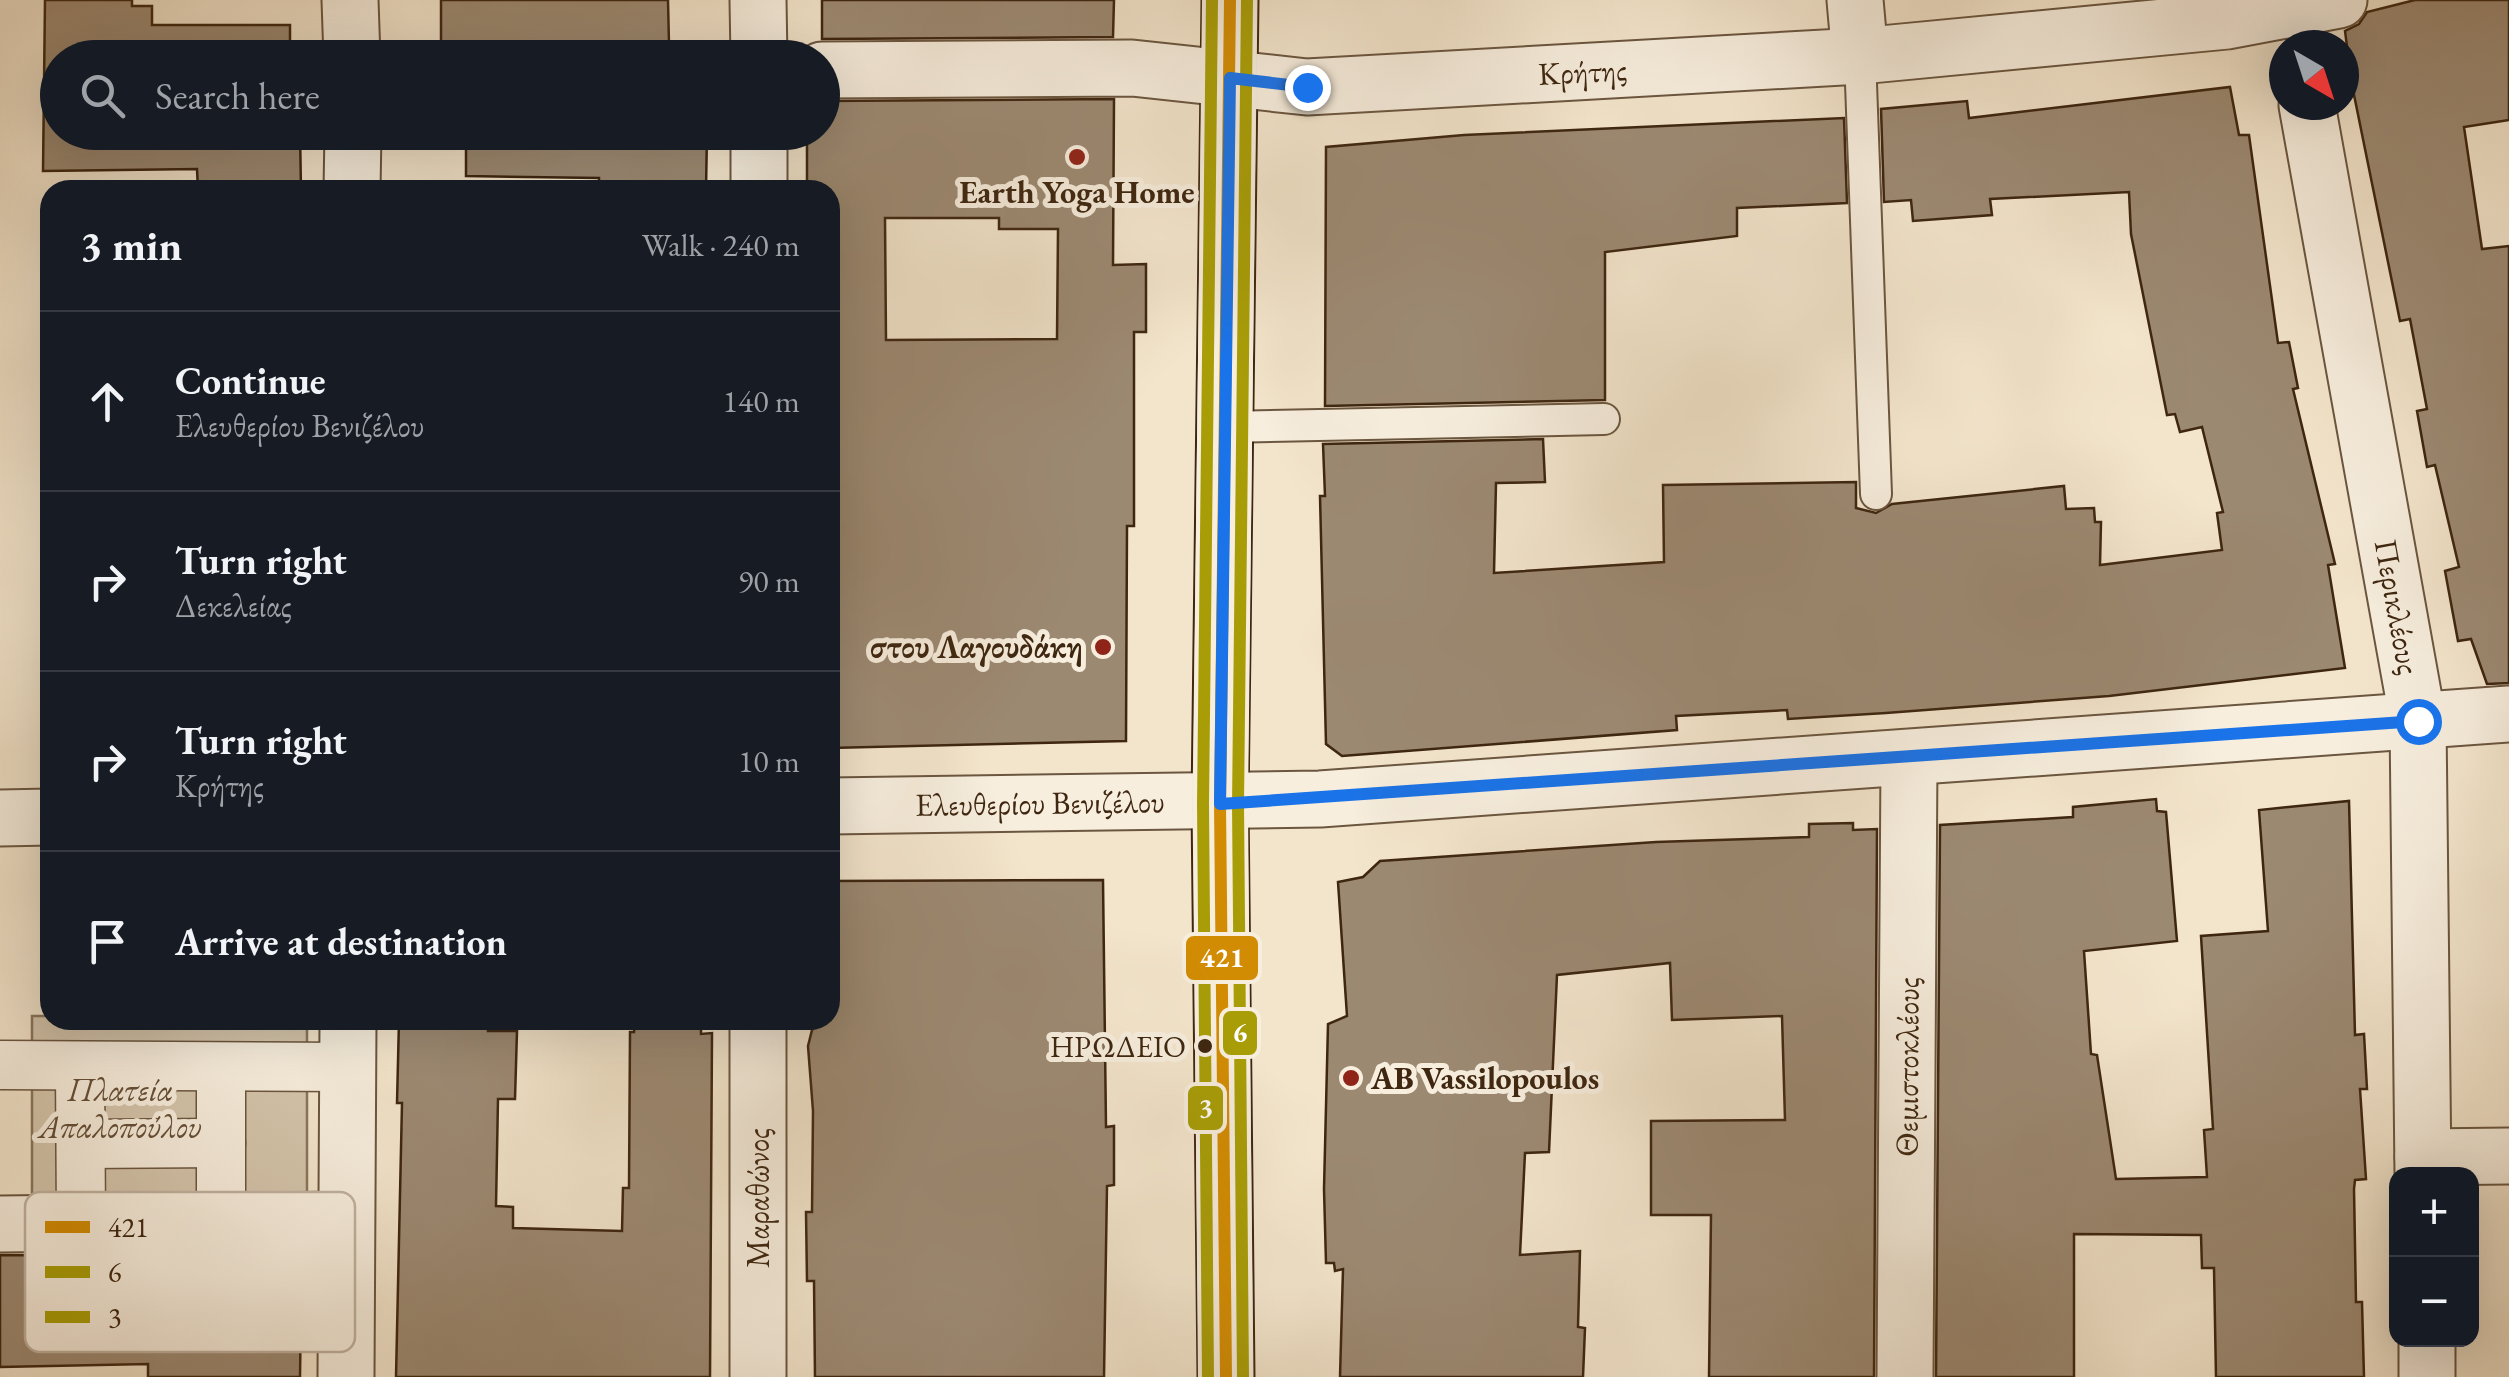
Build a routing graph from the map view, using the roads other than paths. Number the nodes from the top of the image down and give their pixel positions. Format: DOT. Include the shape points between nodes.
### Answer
graph roads {
  1 [pos="350,0"];
  2 [pos="758,0"];
  3 [pos="1230,0"];
  4 [pos="1854,0"];
  5 [pos="2303,14"];
  6 [pos="351,40"];
  7 [pos="759,40"];
  8 [pos="1860,56"];
  9 [pos="840,70"];
  10 [pos="1230,78"];
  11 [pos="2311,120"];
  12 [pos="352,150"];
  13 [pos="759,150"];
  14 [pos="352,180"];
  15 [pos="759,180"];
  16 [pos="1604,419"];
  17 [pos="1224,427"];
  18 [pos="1876,494"];
  19 [pos="2509,714"];
  20 [pos="2418,721"];
  21 [pos="1908,759"];
  22 [pos="1220,804"];
  23 [pos="840,806"];
  24 [pos="40,817"];
  25 [pos="0,818"];
  26 [pos="758,1030"];
  27 [pos="348,1044"];
  28 [pos="0,1065"];
  29 [pos="221,1067"];
  30 [pos="80,1068"];
  31 [pos="81,1144"];
  32 [pos="221,1144"];
  33 [pos="2509,1156"];
  34 [pos="2423,1166"];
  35 [pos="81,1192"];
  36 [pos="221,1192"];
  37 [pos="346,1192"];
  38 [pos="0,1224"];
  39 [pos="25,1224"];
  40 [pos="2427,1347"];
  41 [pos="758,1377"];
  42 [pos="1226,1377"];
  43 [pos="1905,1377"];
  44 [pos="2428,1377"];
  1 -- 6 [label="street"];
  2 -- 7 [label="street"];
  3 -- 10 [label="main road"];
  4 -- 8 [label="street"];
  5 -- 8 [label="street, Κρήτης"];
  8 -- 10 [label="street, Κρήτης" via="1307,87"];
  8 -- 18 [label="lane"];
  9 -- 10 [label="street, Κρήτης" via="1132,68"];
  10 -- 17 [label="main road"];
  11 -- 20 [label="street, Περικλέους"];
  12 -- 14 [label="street"];
  13 -- 15 [label="street"];
  16 -- 17 [label="lane"];
  17 -- 22 [label="main road"];
  19 -- 20 [label="street, Ελευθερίου Βενιζέλου"];
  20 -- 21 [label="street, Ελευθερίου Βενιζέλου"];
  20 -- 34 [label="street, Περικλέους"];
  21 -- 22 [label="street, Ελευθερίου Βενιζέλου"];
  21 -- 43 [label="street, Θεμιστοκλέους"];
  22 -- 23 [label="street, Ελευθερίου Βενιζέλου"];
  22 -- 42 [label="main road"];
  24 -- 25 [label="street"];
  26 -- 41 [label="street, Μαραθώνος"];
  27 -- 29 [label="street"];
  27 -- 37 [label="street"];
  28 -- 30 [label="street"];
  29 -- 30 [label="street"];
  29 -- 32 [label="street"];
  30 -- 31 [label="street"];
  31 -- 32 [label="street"];
  31 -- 35 [label="street"];
  32 -- 36 [label="street"];
  33 -- 34 [label="street"];
  38 -- 39 [label="street"];
  40 -- 44 [label="street"];
}
